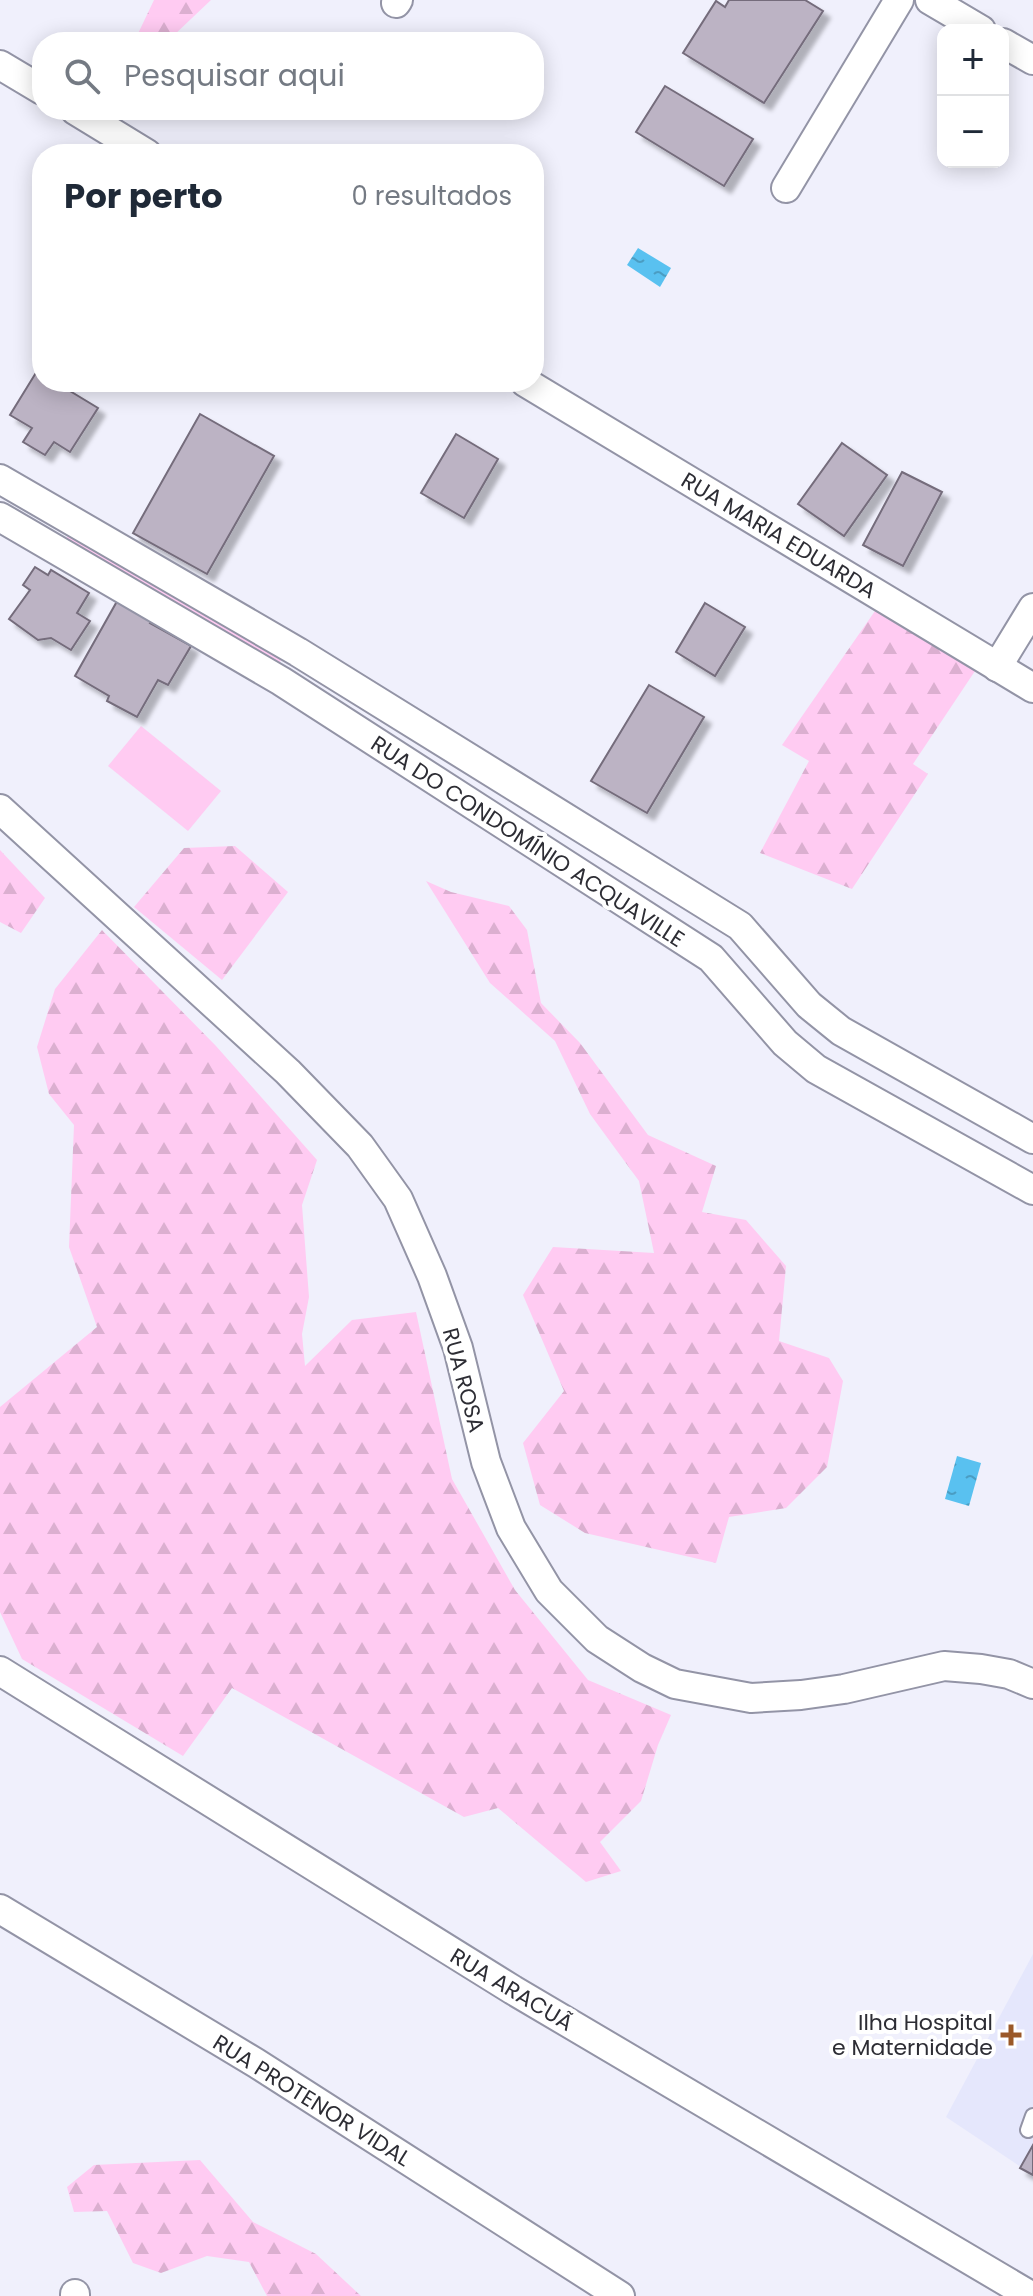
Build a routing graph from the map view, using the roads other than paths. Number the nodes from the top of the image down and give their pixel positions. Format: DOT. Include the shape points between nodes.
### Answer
graph roads {
  1 [pos="899,0"];
  2 [pos="930,0"];
  3 [pos="971,24"];
  4 [pos="1009,46"];
  5 [pos="1033,60"];
  6 [pos="0,65"];
  7 [pos="32,84"];
  8 [pos="91,120"];
  9 [pos="131,144"];
  10 [pos="786,188"];
  11 [pos="542,392"];
  12 [pos="0,479"];
  13 [pos="0,517"];
  14 [pos="68,518"];
  15 [pos="50,546"];
  16 [pos="1033,608"];
  17 [pos="298,652"];
  18 [pos="997,667"];
  19 [pos="281,681"];
  20 [pos="1033,688"];
  21 [pos="0,809"];
  22 [pos="574,823"];
  23 [pos="554,858"];
  24 [pos="841,1031"];
  25 [pos="816,1069"];
  26 [pos="1033,1139"];
  27 [pos="1033,1190"];
  28 [pos="0,1671"];
  29 [pos="1033,1684"];
  30 [pos="0,1909"];
  31 [pos="620,2296"];
  32 [pos="1031,2296"];
  1 -- 10 [label="street"];
  2 -- 3 [label="street"];
  4 -- 5 [label="street"];
  6 -- 7 [label="street"];
  8 -- 9 [label="street"];
  11 -- 18 [label="street, RUA MARIA EDUARDA"];
  12 -- 14 [label="street, RUA DO CONDOMÍNIO ACQUAVILLE"];
  13 -- 15 [label="street, RUA DO CONDOMÍNIO ACQUAVILLE"];
  14 -- 15 [label="street"];
  14 -- 17 [label="street, RUA DO CONDOMÍNIO ACQUAVILLE"];
  15 -- 19 [label="street, RUA DO CONDOMÍNIO ACQUAVILLE"];
  16 -- 18 [label="street"];
  17 -- 19 [label="street"];
  17 -- 22 [label="street, RUA DO CONDOMÍNIO ACQUAVILLE"];
  18 -- 20 [label="street, RUA MARIA EDUARDA"];
  19 -- 23 [label="street, RUA DO CONDOMÍNIO ACQUAVILLE"];
  21 -- 29 [label="street, RUA ROSA" via="288,1072 360,1146 398,1199 432,1276 458,1348 486,1462 511,1528 549,1591 597,1639 675,1684 751,1698 844,1689 944,1666 1009,1674"];
  22 -- 23 [label="street"];
  22 -- 24 [label="street, RUA DO CONDOMÍNIO ACQUAVILLE" via="740,926 809,1005"];
  23 -- 25 [label="street, RUA DO CONDOMÍNIO ACQUAVILLE" via="711,958 785,1043"];
  24 -- 25 [label="street"];
  24 -- 26 [label="street, RUA DO CONDOMÍNIO ACQUAVILLE"];
  25 -- 27 [label="street, RUA DO CONDOMÍNIO ACQUAVILLE"];
  28 -- 32 [label="street, RUA ARACUÃ" via="513,1990"];
  30 -- 31 [label="street, RUA PROTENOR VIDAL" via="256,2063"];
}
